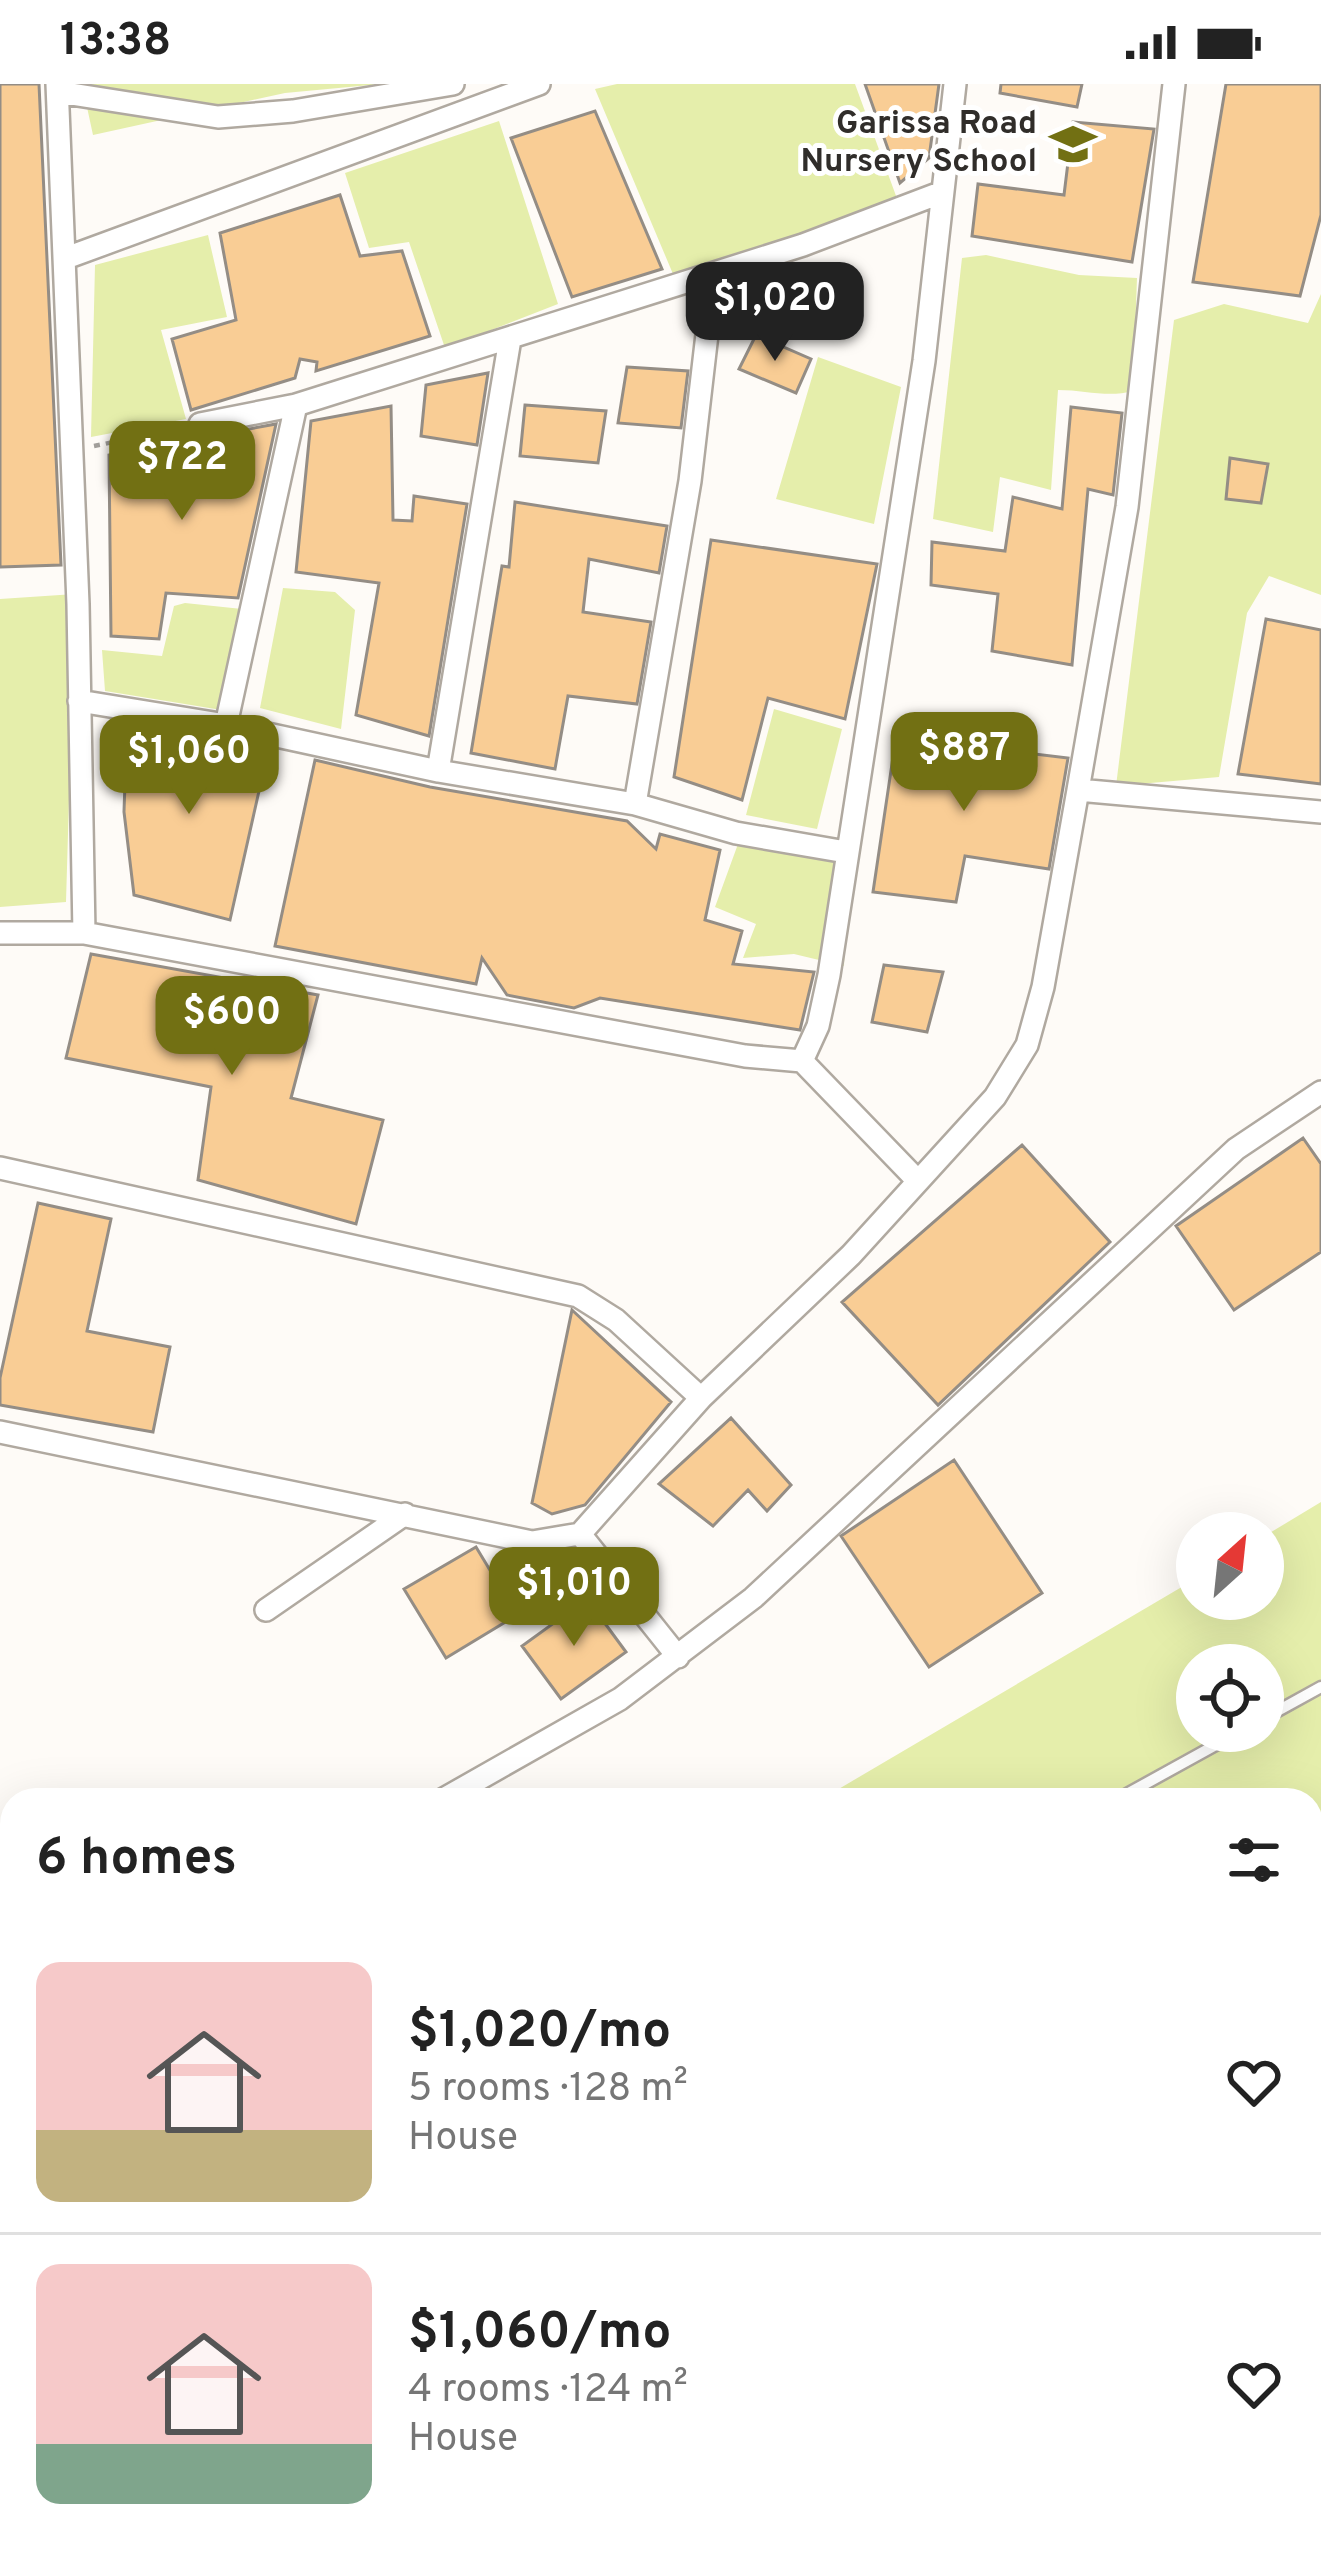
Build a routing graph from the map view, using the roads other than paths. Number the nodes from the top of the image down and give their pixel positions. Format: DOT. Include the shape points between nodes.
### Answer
graph roads {
  1 [pos="453,84"];
  2 [pos="539,84"];
  3 [pos="956,84"];
  4 [pos="1174,84"];
  5 [pos="58,88"];
  6 [pos="940,193"];
  7 [pos="66,258"];
  8 [pos="714,274"];
  9 [pos="510,339"];
  10 [pos="296,405"];
  11 [pos="200,424"];
  12 [pos="79,701"];
  13 [pos="226,725"];
  14 [pos="438,771"];
  15 [pos="1078,790"];
  16 [pos="635,805"];
  17 [pos="1321,812"];
  18 [pos="847,852"];
  19 [pos="0,933"];
  20 [pos="84,934"];
  21 [pos="802,1061"];
  22 [pos="1321,1092"];
  23 [pos="0,1168"];
  24 [pos="916,1179"];
  25 [pos="701,1398"];
  26 [pos="0,1432"];
  27 [pos="405,1514"];
  28 [pos="580,1534"];
  29 [pos="266,1610"];
  30 [pos="677,1657"];
  31 [pos="1321,1687"];
  32 [pos="1284,1707"];
  33 [pos="1203,1752"];
  34 [pos="463,1788"];
  35 [pos="1138,1788"];
  1 -- 5 [label="street" via="218,117"];
  2 -- 7 [label="street"];
  3 -- 6 [label="street"];
  4 -- 15 [label="street" via="1127,507"];
  5 -- 7 [label="street"];
  6 -- 8 [label="street"];
  6 -- 18 [label="street" via="924,361"];
  7 -- 12 [label="street"];
  8 -- 9 [label="street"];
  8 -- 16 [label="street" via="690,481"];
  9 -- 10 [label="street"];
  9 -- 14 [label="street"];
  10 -- 11 [label="street"];
  10 -- 13 [label="street"];
  12 -- 13 [label="street"];
  12 -- 20 [label="street"];
  13 -- 14 [label="street"];
  14 -- 16 [label="street"];
  15 -- 17 [label="street"];
  15 -- 24 [label="street" via="1027,1045 995,1097"];
  16 -- 18 [label="street"];
  18 -- 21 [label="street" via="829,975"];
  19 -- 20 [label="street"];
  20 -- 21 [label="street"];
  21 -- 24 [label="street"];
  22 -- 30 [label="street" via="1236,1148 895,1469"];
  23 -- 25 [label="street" via="578,1295"];
  24 -- 25 [label="street" via="851,1255"];
  25 -- 28 [label="street"];
  26 -- 27 [label="street"];
  27 -- 28 [label="street" via="532,1542"];
  27 -- 29 [label="street"];
  28 -- 30 [label="street"];
  30 -- 34 [label="street" via="620,1699"];
  31 -- 32 [label="lane"];
  33 -- 35 [label="lane"];
}
